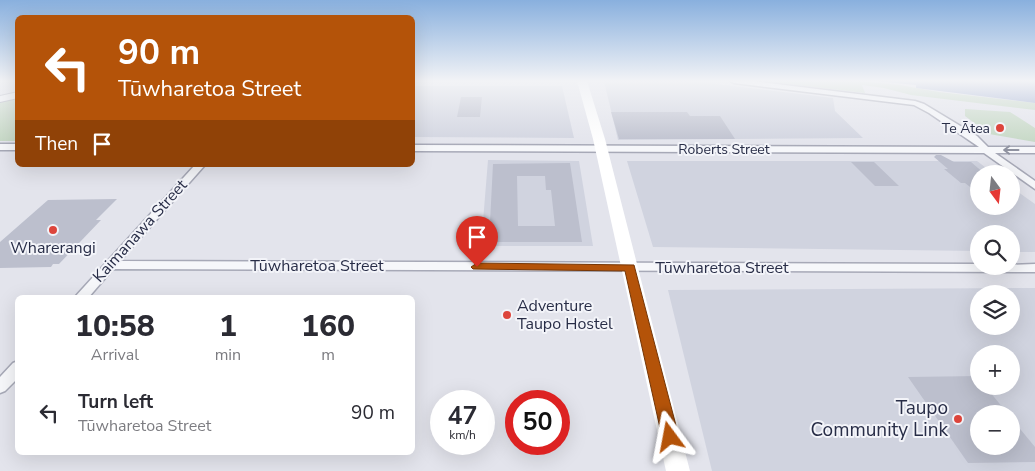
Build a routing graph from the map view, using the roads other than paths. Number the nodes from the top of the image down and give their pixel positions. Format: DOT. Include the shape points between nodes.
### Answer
graph roads {
  1 [pos="588,103"];
  2 [pos="912,103"];
  3 [pos="0,147"];
  4 [pos="15,147"];
  5 [pos="415,148"];
  6 [pos="601,149"];
  7 [pos="986,150"];
  8 [pos="1035,150"];
  9 [pos="198,167"];
  10 [pos="1035,186"];
  11 [pos="109,265"];
  12 [pos="630,268"];
  13 [pos="1035,268"];
  14 [pos="83,295"];
  15 [pos="15,370"];
  16 [pos="0,387"];
  17 [pos="678,471"];
  1 -- 6 [label="main road"];
  2 -- 7 [label="street" via="926,107"];
  3 -- 4 [label="street"];
  5 -- 6 [label="street, Roberts Street"];
  6 -- 7 [label="street, Roberts Street"];
  6 -- 12 [label="main road"];
  8 -- 7 [label="street, Roberts Street, one-way"];
  7 -- 10 [label="street"];
  9 -- 11 [label="street, Kaimanawa Street"];
  11 -- 12 [label="street, Tūwharetoa Street"];
  11 -- 14 [label="street, Kaimanawa Street"];
  12 -- 13 [label="street, Tūwharetoa Street"];
  12 -- 17 [label="main road"];
  15 -- 16 [label="street"];
}
